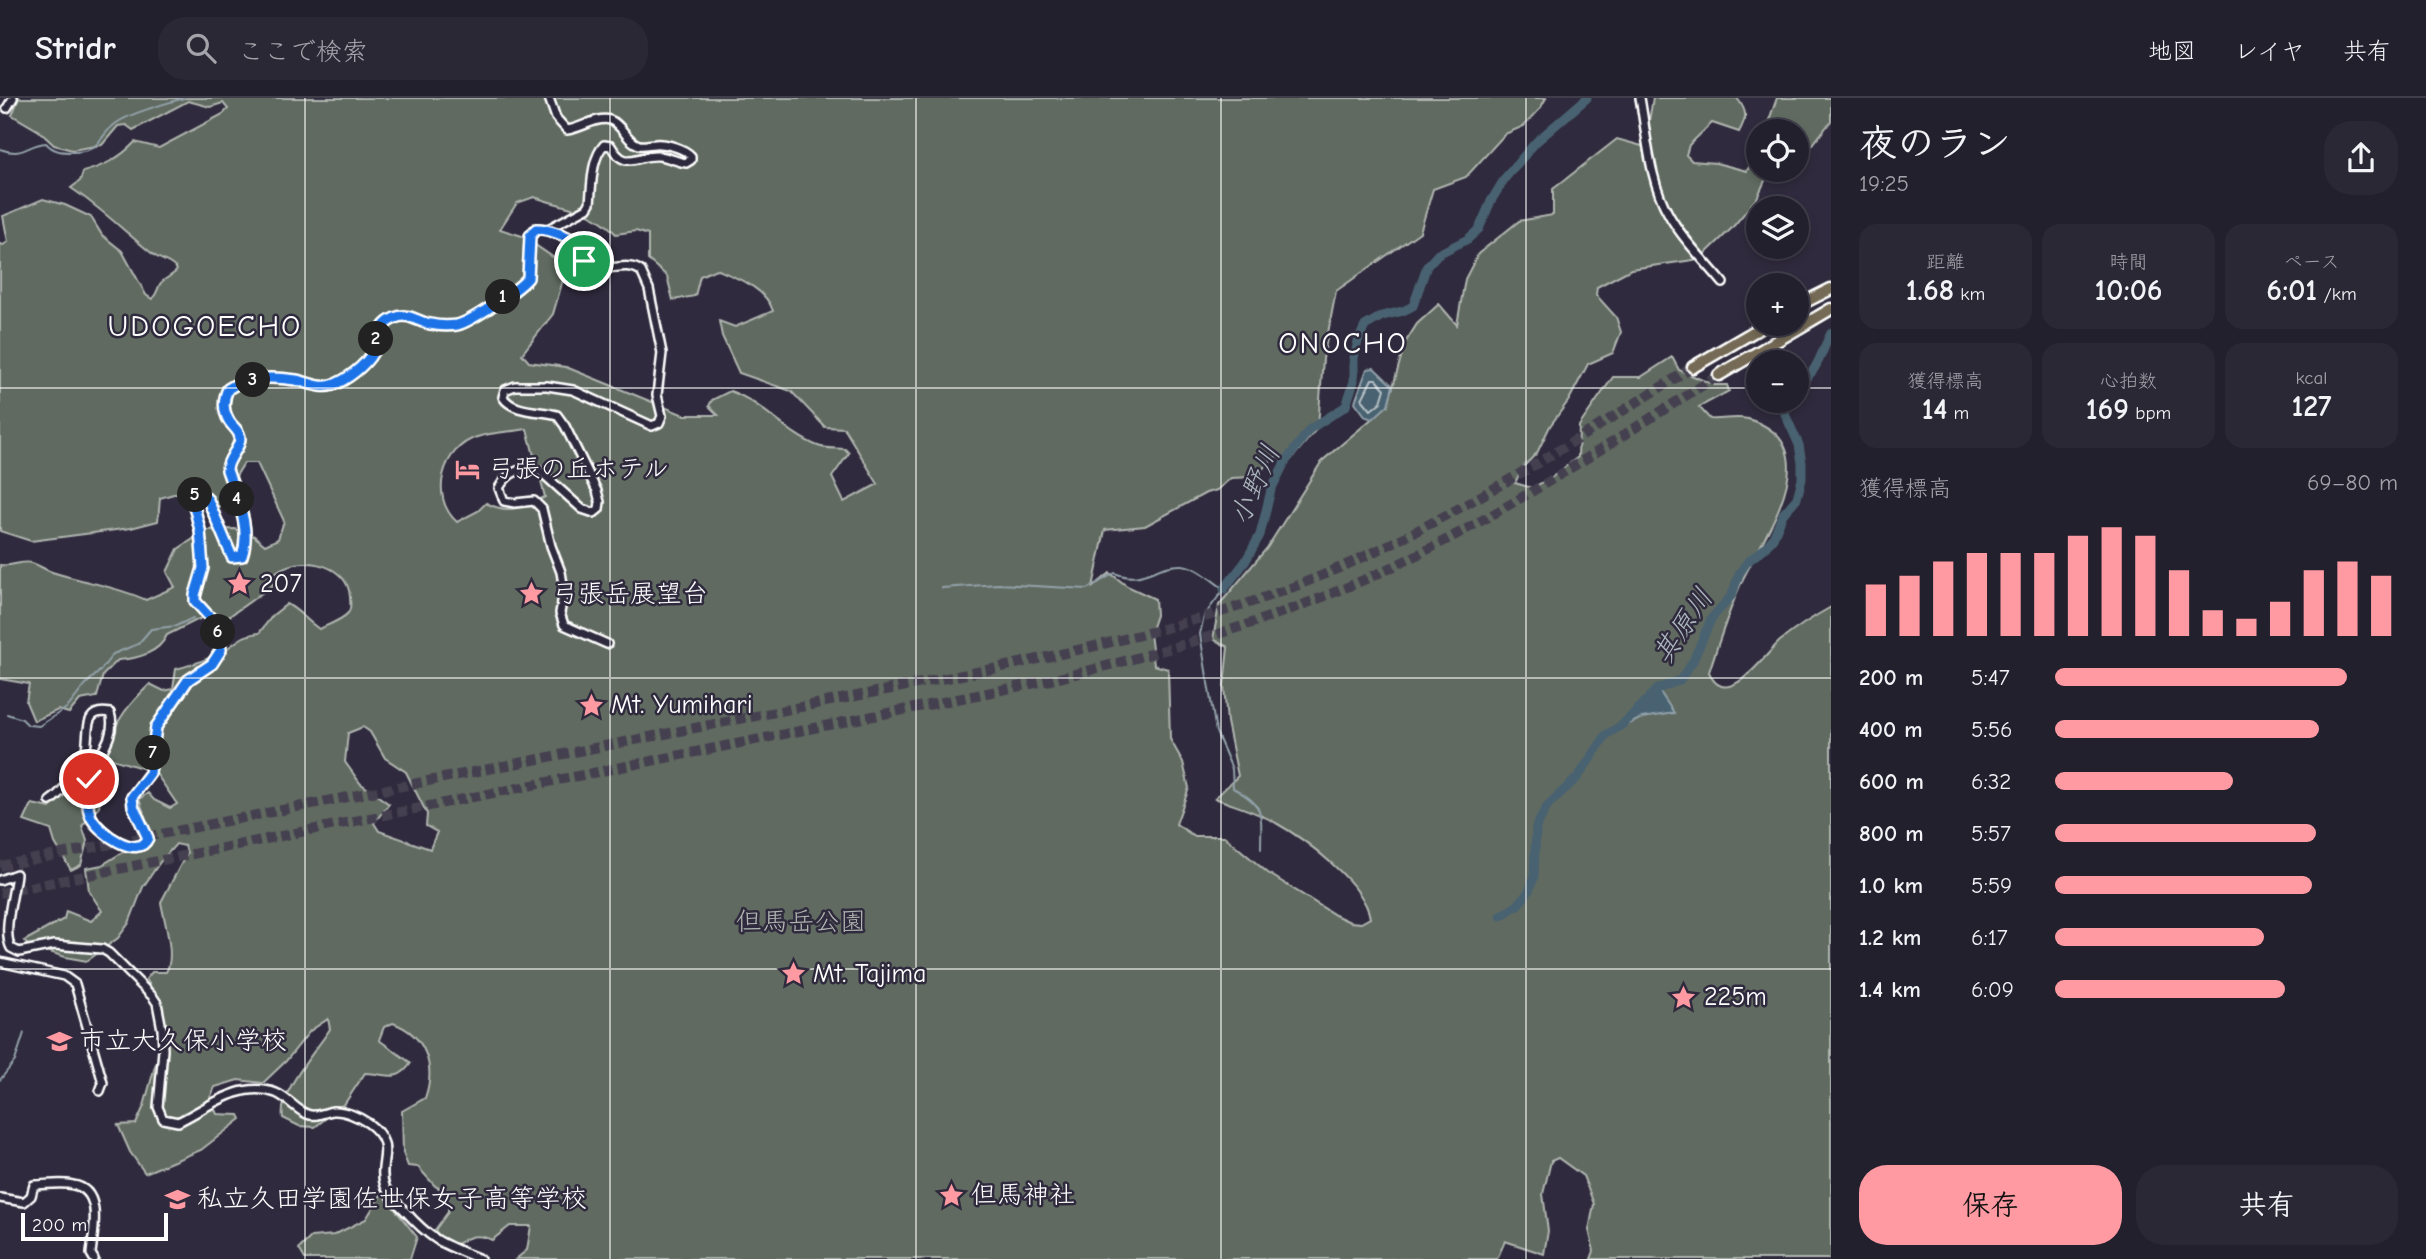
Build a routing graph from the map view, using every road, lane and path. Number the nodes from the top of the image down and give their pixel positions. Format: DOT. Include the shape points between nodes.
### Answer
graph roads {
  1 [pos="13,98"];
  2 [pos="549,98"];
  3 [pos="1640,98"];
  4 [pos="7,108"];
  5 [pos="546,230"];
  6 [pos="1723,283"];
  7 [pos="1831,289"];
  8 [pos="1809,300"];
  9 [pos="1831,309"];
  10 [pos="1746,336"];
  11 [pos="1693,367"];
  12 [pos="1719,375"];
  13 [pos="607,644"];
  14 [pos="50,801"];
  15 [pos="0,880"];
  16 [pos="0,962"];
  17 [pos="100,1091"];
  18 [pos="0,1198"];
  19 [pos="94,1259"];
  20 [pos="480,1259"];
  1 -- 4 [label="street"];
  2 -- 5 [label="street" via="567,131 609,120 634,143 685,150 691,160 687,163 661,156 625,161 604,145 587,208"];
  3 -- 6 [label="street" via="1662,202"];
  5 -- 13 [label="street" via="575,241 588,264 604,269 631,266 641,271 662,353 657,395 662,416 656,425 573,390 515,386 505,390 503,397 516,408 556,415 597,491 600,509 594,513 582,509 533,468 509,474 499,488 504,501 534,502 542,509 561,572 564,625"];
  5 -- 14 [label="street" via="536,229 530,236 530,272 525,282 470,321 443,326 407,315 393,319 378,332 368,359 336,384 324,387 296,380 247,380 228,389 224,407 240,440 227,470 247,539 242,556 232,557 208,500 196,494 193,502 203,568 195,601 214,622 221,650 212,664 188,680 156,727 150,773 132,797 148,838 146,844 124,844 105,832 90,812 89,779 108,736 110,713 102,711 87,725 87,749 62,792"];
  7 -- 8 [label="highway"];
  9 -- 12 [label="highway"];
  10 -- 11 [label="highway"];
  15 -- 20 [label="street" via="16,874 9,906 11,948 19,952 54,945 102,949 157,1003 163,1051 158,1107 163,1119 178,1122 248,1089 279,1094 308,1115 348,1113 381,1136 386,1149 384,1185 392,1197 431,1237"];
  16 -- 17 [label="street" via="64,976 75,984 103,1083"];
  18 -- 19 [label="street" via="24,1202 34,1185 78,1185 93,1201"];
}
